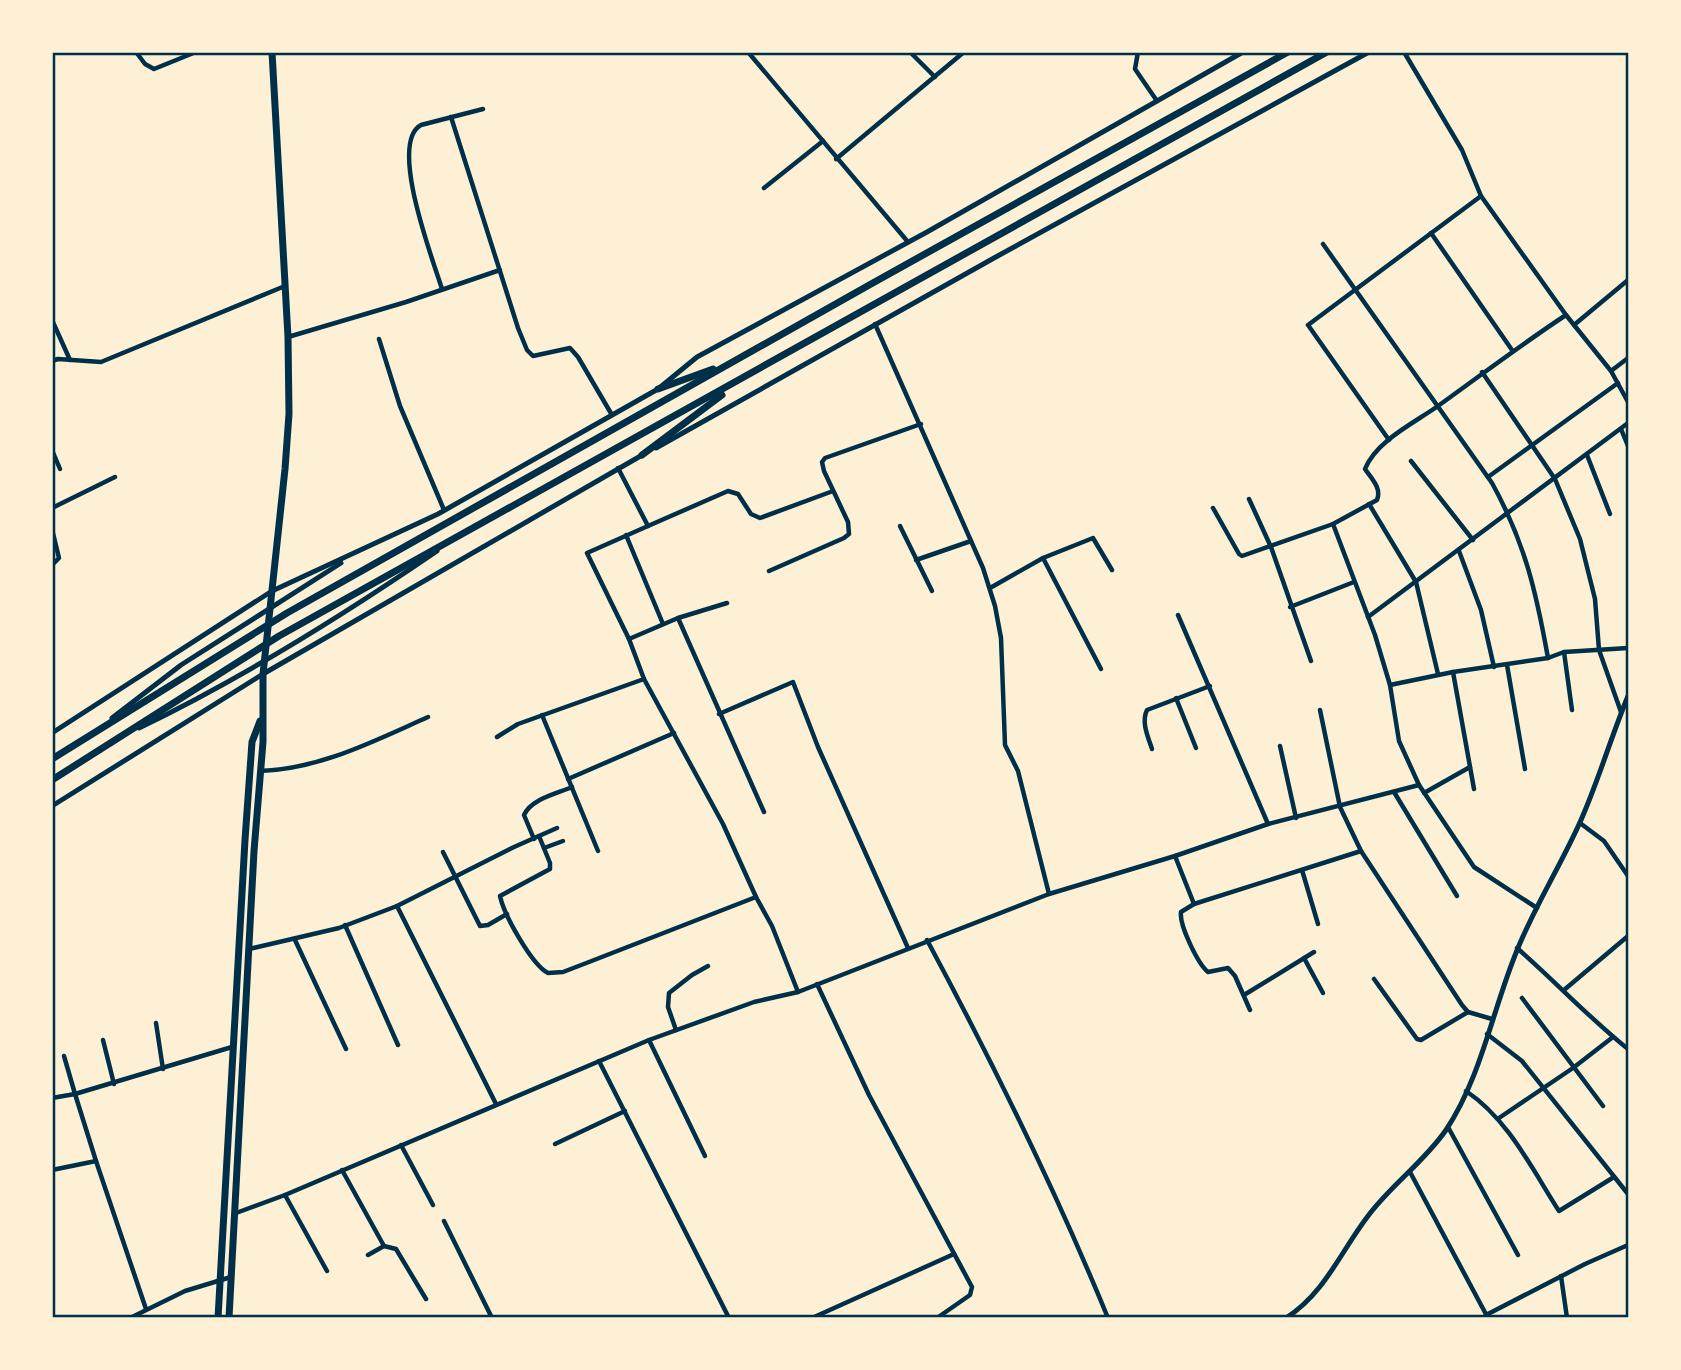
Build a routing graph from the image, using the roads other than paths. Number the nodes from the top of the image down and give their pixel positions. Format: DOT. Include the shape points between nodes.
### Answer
graph roads {
  1 [pos="136,52"];
  2 [pos="196,52"];
  3 [pos="272,52"];
  4 [pos="748,52"];
  5 [pos="910,52"];
  6 [pos="964,52"];
  7 [pos="1138,52"];
  8 [pos="1288,52"];
  9 [pos="1326,52"];
  10 [pos="1369,52"];
  11 [pos="1404,52"];
  12 [pos="1240,53"];
  13 [pos="935,77"];
  14 [pos="1157,102"];
  15 [pos="483,109"];
  16 [pos="451,117"];
  17 [pos="823,141"];
  18 [pos="836,159"];
  19 [pos="764,188"];
  20 [pos="1480,196"];
  21 [pos="1431,233"];
  22 [pos="908,243"];
  23 [pos="1323,244"];
  24 [pos="499,270"];
  25 [pos="1629,280"];
  26 [pos="285,286"];
  27 [pos="442,289"];
  28 [pos="1356,290"];
  29 [pos="1566,315"];
  30 [pos="52,320"];
  31 [pos="875,324"];
  32 [pos="1574,325"];
  33 [pos="288,337"];
  34 [pos="379,339"];
  35 [pos="1512,350"];
  36 [pos="1629,358"];
  37 [pos="70,360"];
  38 [pos="52,361"];
  39 [pos="732,363"];
  40 [pos="1611,371"];
  41 [pos="1482,372"];
  42 [pos="751,374"];
  43 [pos="1618,382"];
  44 [pos="658,389"];
  45 [pos="1629,402"];
  46 [pos="1439,405"];
  47 [pos="612,415"];
  48 [pos="1629,423"];
  49 [pos="921,424"];
  50 [pos="1620,429"];
  51 [pos="1389,440"];
  52 [pos="1532,446"];
  53 [pos="1629,446"];
  54 [pos="52,450"];
  55 [pos="642,455"];
  56 [pos="1587,455"];
  57 [pos="1411,461"];
  58 [pos="60,468"];
  59 [pos="618,468"];
  60 [pos="115,477"];
  61 [pos="1488,477"];
  62 [pos="1555,479"];
  63 [pos="833,491"];
  64 [pos="1249,499"];
  65 [pos="1369,504"];
  66 [pos="52,508"];
  67 [pos="1213,508"];
  68 [pos="444,510"];
  69 [pos="1509,514"];
  70 [pos="1610,514"];
  71 [pos="1334,524"];
  72 [pos="648,526"];
  73 [pos="900,526"];
  74 [pos="52,529"];
  75 [pos="626,535"];
  76 [pos="1473,540"];
  77 [pos="971,541"];
  78 [pos="448,544"];
  79 [pos="1271,547"];
  80 [pos="365,549"];
  81 [pos="1459,550"];
  82 [pos="1043,558"];
  83 [pos="916,560"];
  84 [pos="52,565"];
  85 [pos="1112,570"];
  86 [pos="769,571"];
  87 [pos="1355,582"];
  88 [pos="1416,582"];
  89 [pos="990,588"];
  90 [pos="272,591"];
  91 [pos="932,591"];
  92 [pos="727,603"];
  93 [pos="1290,607"];
  94 [pos="1178,615"];
  95 [pos="1368,617"];
  96 [pos="678,618"];
  97 [pos="663,624"];
  98 [pos="629,639"];
  99 [pos="1629,648"];
  100 [pos="1599,650"];
  101 [pos="1564,652"];
  102 [pos="1548,658"];
  103 [pos="1311,661"];
  104 [pos="1507,665"];
  105 [pos="1494,667"];
  106 [pos="1101,669"];
  107 [pos="1453,672"];
  108 [pos="263,674"];
  109 [pos="1438,674"];
  110 [pos="644,679"];
  111 [pos="1390,685"];
  112 [pos="1210,686"];
  113 [pos="1629,696"];
  114 [pos="1175,698"];
  115 [pos="1320,710"];
  116 [pos="1572,710"];
  117 [pos="1621,713"];
  118 [pos="719,714"];
  119 [pos="542,715"];
  120 [pos="428,717"];
  121 [pos="262,718"];
  122 [pos="52,733"];
  123 [pos="674,733"];
  124 [pos="90,735"];
  125 [pos="496,737"];
  126 [pos="117,739"];
  127 [pos="1280,746"];
  128 [pos="1196,748"];
  129 [pos="1152,749"];
  130 [pos="52,759"];
  131 [pos="1470,767"];
  132 [pos="1525,769"];
  133 [pos="260,771"];
  134 [pos="569,779"];
  135 [pos="52,780"];
  136 [pos="1419,785"];
  137 [pos="572,787"];
  138 [pos="1474,789"];
  139 [pos="1394,792"];
  140 [pos="1424,793"];
  141 [pos="52,806"];
  142 [pos="1340,807"];
  143 [pos="764,812"];
  144 [pos="1296,818"];
  145 [pos="1580,822"];
  146 [pos="1268,824"];
  147 [pos="557,828"];
  148 [pos="536,837"];
  149 [pos="563,841"];
  150 [pos="544,848"];
  151 [pos="598,851"];
  152 [pos="1361,851"];
  153 [pos="443,852"];
  154 [pos="1175,856"];
  155 [pos="1302,870"];
  156 [pos="1629,876"];
  157 [pos="456,878"];
  158 [pos="1049,894"];
  159 [pos="1457,896"];
  160 [pos="756,897"];
  161 [pos="1194,904"];
  162 [pos="397,906"];
  163 [pos="1537,908"];
  164 [pos="507,914"];
  165 [pos="1318,924"];
  166 [pos="345,925"];
  167 [pos="1629,936"];
  168 [pos="295,940"];
  169 [pos="927,940"];
  170 [pos="908,948"];
  171 [pos="1517,948"];
  172 [pos="249,950"];
  173 [pos="1314,952"];
  174 [pos="1304,958"];
  175 [pos="708,966"];
  176 [pos="1374,979"];
  177 [pos="817,984"];
  178 [pos="1564,990"];
  179 [pos="798,992"];
  180 [pos="1324,993"];
  181 [pos="1244,995"];
  182 [pos="1522,998"];
  183 [pos="1250,1010"];
  184 [pos="1468,1012"];
  185 [pos="1492,1019"];
  186 [pos="156,1023"];
  187 [pos="676,1031"];
  188 [pos="1487,1034"];
  189 [pos="1613,1037"];
  190 [pos="649,1040"];
  191 [pos="103,1041"];
  192 [pos="398,1045"];
  193 [pos="232,1047"];
  194 [pos="346,1049"];
  195 [pos="1629,1049"];
  196 [pos="64,1055"];
  197 [pos="599,1060"];
  198 [pos="1573,1068"];
  199 [pos="163,1069"];
  200 [pos="114,1084"];
  201 [pos="1544,1088"];
  202 [pos="1466,1091"];
  203 [pos="75,1094"];
  204 [pos="52,1098"];
  205 [pos="496,1104"];
  206 [pos="1603,1106"];
  207 [pos="625,1111"];
  208 [pos="1499,1118"];
  209 [pos="1447,1127"];
  210 [pos="555,1144"];
  211 [pos="401,1145"];
  212 [pos="705,1156"];
  213 [pos="96,1161"];
  214 [pos="52,1170"];
  215 [pos="342,1170"];
  216 [pos="1410,1172"];
  217 [pos="1614,1177"];
  218 [pos="1629,1194"];
  219 [pos="285,1195"];
  220 [pos="433,1205"];
  221 [pos="235,1213"];
  222 [pos="444,1221"];
  223 [pos="384,1245"];
  224 [pos="1629,1245"];
  225 [pos="954,1254"];
  226 [pos="368,1255"];
  227 [pos="1518,1255"];
  228 [pos="327,1270"];
  229 [pos="1561,1276"];
  230 [pos="232,1277"];
  231 [pos="220,1280"];
  232 [pos="426,1299"];
  233 [pos="146,1309"];
  234 [pos="1487,1316"];
  235 [pos="130,1318"];
  236 [pos="218,1318"];
  237 [pos="229,1318"];
  238 [pos="492,1318"];
  239 [pos="729,1318"];
  240 [pos="812,1318"];
  241 [pos="937,1318"];
  242 [pos="1108,1318"];
  243 [pos="1286,1318"];
  244 [pos="1567,1318"];
  1 -- 2 [label="street" via="155,69"];
  3 -- 26 [label="main road"];
  4 -- 17 [label="street"];
  5 -- 13 [label="street"];
  6 -- 13 [label="street"];
  7 -- 14 [label="street" via="1135,69"];
  8 -- 39 [label="main road"];
  9 -- 42 [label="main road"];
  10 -- 31 [label="street"];
  11 -- 20 [label="street" via="1462,150"];
  12 -- 14 [label="street"];
  13 -- 18 [label="street"];
  14 -- 22 [label="street"];
  15 -- 16 [label="street"];
  16 -- 24 [label="street"];
  16 -- 27 [label="street" via="416,127 410,151 413,197"];
  17 -- 18 [label="street"];
  17 -- 19 [label="street"];
  18 -- 22 [label="street"];
  20 -- 21 [label="street"];
  20 -- 29 [label="street"];
  21 -- 28 [label="street"];
  21 -- 35 [label="street"];
  22 -- 44 [label="street" via="697,358"];
  23 -- 28 [label="street"];
  24 -- 27 [label="street"];
  24 -- 47 [label="street" via="527,350 533,356 570,348"];
  25 -- 32 [label="street"];
  26 -- 33 [label="main road"];
  26 -- 37 [label="street" via="101,362"];
  27 -- 33 [label="street"];
  28 -- 46 [label="street"];
  28 -- 51 [label="street" via="1308,325"];
  29 -- 32 [label="street"];
  29 -- 35 [label="street"];
  30 -- 37 [label="street"];
  31 -- 49 [label="street"];
  31 -- 55 [label="street"];
  32 -- 40 [label="street"];
  33 -- 90 [label="main road" via="289,414"];
  34 -- 68 [label="street" via="400,406"];
  35 -- 41 [label="street"];
  36 -- 40 [label="street"];
  37 -- 38 [label="street"];
  39 -- 44 [label="main road"];
  39 -- 124 [label="main road" via="287,613"];
  40 -- 43 [label="street"];
  41 -- 46 [label="street"];
  41 -- 52 [label="street"];
  42 -- 55 [label="main road"];
  42 -- 78 [label="main road"];
  43 -- 45 [label="street"];
  43 -- 52 [label="street"];
  44 -- 47 [label="street"];
  46 -- 51 [label="street"];
  46 -- 61 [label="street"];
  47 -- 68 [label="street"];
  48 -- 50 [label="street"];
  49 -- 63 [label="street" via="825,458 824,471"];
  49 -- 77 [label="street"];
  50 -- 53 [label="street"];
  50 -- 56 [label="street"];
  51 -- 65 [label="street" via="1365,469 1380,494"];
  52 -- 61 [label="street"];
  52 -- 62 [label="street"];
  54 -- 58 [label="street"];
  55 -- 59 [label="street"];
  56 -- 62 [label="street"];
  56 -- 70 [label="street"];
  57 -- 76 [label="street"];
  59 -- 72 [label="street"];
  59 -- 108 [label="street"];
  60 -- 66 [label="street"];
  61 -- 69 [label="street"];
  62 -- 69 [label="street"];
  62 -- 100 [label="street" via="1580,539 1595,599"];
  63 -- 72 [label="street" via="760,518 751,514 738,494 728,491"];
  63 -- 86 [label="street" via="849,534"];
  64 -- 79 [label="street"];
  65 -- 71 [label="street"];
  65 -- 88 [label="street"];
  67 -- 79 [label="street" via="1239,554 1247,556"];
  68 -- 80 [label="street"];
  69 -- 76 [label="street"];
  69 -- 102 [label="street" via="1531,573"];
  71 -- 79 [label="street"];
  71 -- 87 [label="street"];
  72 -- 75 [label="street"];
  73 -- 83 [label="street"];
  74 -- 84 [label="street" via="59,558"];
  75 -- 97 [label="street"];
  75 -- 98 [label="street" via="587,552"];
  76 -- 81 [label="street"];
  77 -- 83 [label="street"];
  77 -- 89 [label="street"];
  78 -- 126 [label="main road" via="279,636"];
  78 -- 126 [label="street" via="363,602 194,702"];
  79 -- 93 [label="street"];
  80 -- 90 [label="street"];
  80 -- 124 [label="street" via="181,665"];
  81 -- 88 [label="street"];
  81 -- 105 [label="street" via="1481,610"];
  82 -- 85 [label="street" via="1093,538"];
  82 -- 89 [label="street"];
  82 -- 106 [label="street"];
  83 -- 91 [label="street"];
  87 -- 93 [label="street"];
  87 -- 95 [label="street"];
  88 -- 95 [label="street"];
  88 -- 109 [label="street"];
  89 -- 158 [label="street" via="1001,638 1005,744 1018,771"];
  90 -- 108 [label="main road"];
  90 -- 122 [label="street"];
  92 -- 96 [label="street"];
  93 -- 103 [label="street"];
  94 -- 112 [label="street"];
  95 -- 111 [label="street"];
  96 -- 97 [label="street"];
  96 -- 118 [label="street"];
  97 -- 98 [label="street"];
  98 -- 110 [label="street"];
  99 -- 100 [label="street"];
  100 -- 101 [label="street"];
  100 -- 117 [label="street"];
  101 -- 102 [label="street"];
  101 -- 116 [label="street"];
  102 -- 104 [label="street"];
  104 -- 105 [label="street"];
  104 -- 132 [label="street"];
  105 -- 107 [label="street"];
  107 -- 109 [label="street"];
  107 -- 131 [label="street"];
  108 -- 121 [label="main road"];
  108 -- 141 [label="street"];
  109 -- 111 [label="street"];
  110 -- 119 [label="street"];
  110 -- 123 [label="street"];
  111 -- 136 [label="street" via="1399,741"];
  112 -- 114 [label="street"];
  112 -- 146 [label="street"];
  113 -- 117 [label="street"];
  114 -- 128 [label="street"];
  114 -- 129 [label="street" via="1147,710 1144,716"];
  115 -- 142 [label="street"];
  117 -- 145 [label="street"];
  118 -- 143 [label="street"];
  118 -- 170 [label="street" via="793,682"];
  119 -- 125 [label="street"];
  119 -- 134 [label="street"];
  120 -- 133 [label="street" via="343,755 285,771"];
  121 -- 133 [label="main road"];
  121 -- 193 [label="main road" via="252,742"];
  123 -- 134 [label="street"];
  123 -- 160 [label="street"];
  124 -- 130 [label="main road"];
  126 -- 135 [label="main road"];
  127 -- 144 [label="street"];
  131 -- 138 [label="street"];
  131 -- 140 [label="street"];
  133 -- 172 [label="main road"];
  134 -- 137 [label="street"];
  136 -- 139 [label="street"];
  136 -- 140 [label="street"];
  137 -- 148 [label="street" via="527,808 524,815"];
  137 -- 151 [label="street"];
  139 -- 142 [label="street"];
  139 -- 159 [label="street"];
  140 -- 163 [label="street" via="1474,867"];
  142 -- 144 [label="street"];
  142 -- 152 [label="street"];
  144 -- 146 [label="street"];
  145 -- 156 [label="street" via="1604,841"];
  145 -- 163 [label="street"];
  146 -- 154 [label="street"];
  147 -- 148 [label="street"];
  148 -- 150 [label="street"];
  148 -- 157 [label="street"];
  149 -- 150 [label="street"];
  150 -- 164 [label="street" via="550,869 502,893 500,901"];
  152 -- 155 [label="street"];
  152 -- 184 [label="street"];
  153 -- 157 [label="street"];
  154 -- 158 [label="street"];
  154 -- 161 [label="street"];
  155 -- 161 [label="street"];
  155 -- 165 [label="street"];
  157 -- 162 [label="street"];
  157 -- 164 [label="street" via="480,926"];
  158 -- 169 [label="street"];
  160 -- 164 [label="street" via="562,972 548,973 535,963"];
  160 -- 179 [label="street"];
  161 -- 181 [label="street" via="1184,909 1180,918 1202,967 1208,972 1228,968"];
  162 -- 166 [label="street"];
  162 -- 205 [label="street"];
  163 -- 171 [label="street"];
  166 -- 168 [label="street"];
  166 -- 192 [label="street"];
  167 -- 178 [label="street"];
  168 -- 172 [label="street"];
  168 -- 194 [label="street"];
  169 -- 170 [label="street"];
  169 -- 242 [label="street" via="983,1045"];
  170 -- 177 [label="street"];
  171 -- 178 [label="street"];
  171 -- 185 [label="street"];
  172 -- 221 [label="main road"];
  173 -- 174 [label="street"];
  174 -- 180 [label="street"];
  174 -- 181 [label="street"];
  175 -- 187 [label="street" via="669,993 668,1007"];
  176 -- 184 [label="street" via="1417,1040"];
  177 -- 179 [label="street"];
  177 -- 225 [label="street"];
  178 -- 189 [label="street"];
  179 -- 187 [label="street" via="754,1002"];
  181 -- 183 [label="street"];
  182 -- 198 [label="street"];
  184 -- 185 [label="street"];
  185 -- 188 [label="street"];
  186 -- 199 [label="street"];
  187 -- 190 [label="street"];
  188 -- 201 [label="street" via="1522,1061"];
  188 -- 202 [label="street"];
  189 -- 195 [label="street"];
  189 -- 198 [label="street"];
  190 -- 197 [label="street"];
  190 -- 212 [label="street"];
  191 -- 200 [label="street"];
  193 -- 199 [label="street"];
  193 -- 231 [label="main road"];
  196 -- 203 [label="street"];
  197 -- 205 [label="street"];
  197 -- 207 [label="street"];
  198 -- 201 [label="street"];
  198 -- 206 [label="street"];
  199 -- 200 [label="street"];
  200 -- 203 [label="street"];
  201 -- 208 [label="street"];
  201 -- 217 [label="street"];
  202 -- 208 [label="street"];
  202 -- 209 [label="street"];
  203 -- 204 [label="street"];
  203 -- 213 [label="street"];
  205 -- 211 [label="street"];
  207 -- 210 [label="street"];
  207 -- 239 [label="street"];
  208 -- 217 [label="street" via="1559,1210"];
  209 -- 216 [label="street"];
  209 -- 227 [label="street"];
  211 -- 215 [label="street"];
  211 -- 220 [label="street"];
  213 -- 214 [label="street"];
  213 -- 233 [label="street"];
  215 -- 219 [label="street"];
  215 -- 223 [label="street"];
  216 -- 234 [label="street"];
  216 -- 243 [label="street" via="1367,1217 1322,1286"];
  217 -- 218 [label="street"];
  219 -- 221 [label="street"];
  219 -- 228 [label="street"];
  221 -- 230 [label="main road"];
  222 -- 238 [label="street"];
  223 -- 226 [label="street"];
  223 -- 232 [label="street" via="396,1249"];
  224 -- 229 [label="street"];
  225 -- 240 [label="street"];
  225 -- 241 [label="street" via="973,1291"];
  229 -- 234 [label="street"];
  229 -- 244 [label="street"];
  230 -- 231 [label="street"];
  230 -- 237 [label="main road"];
  231 -- 233 [label="street"];
  231 -- 236 [label="main road"];
  233 -- 235 [label="street"];
}
